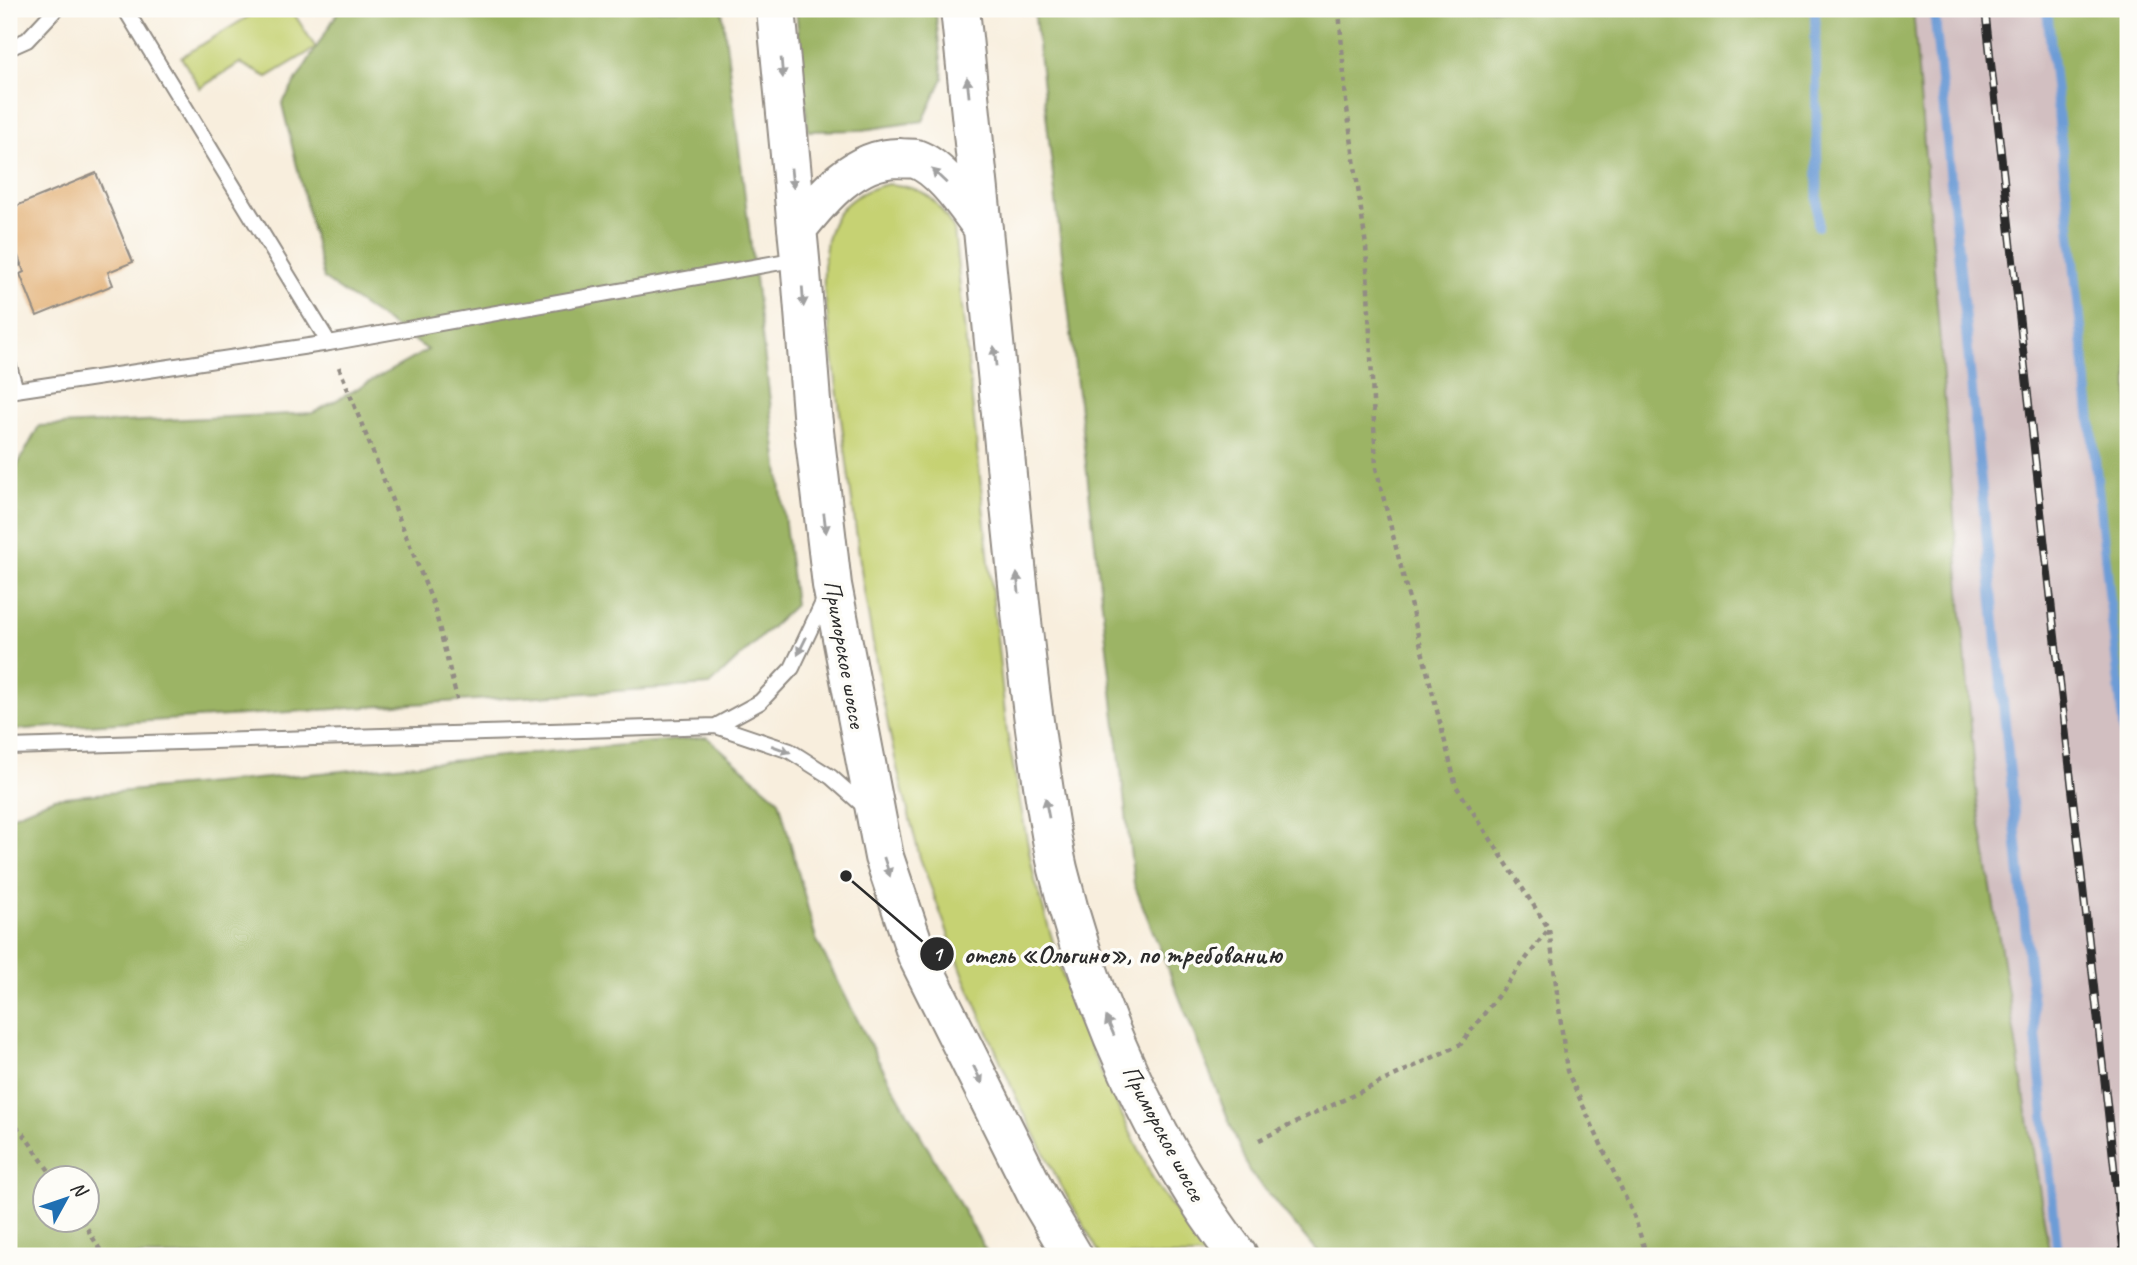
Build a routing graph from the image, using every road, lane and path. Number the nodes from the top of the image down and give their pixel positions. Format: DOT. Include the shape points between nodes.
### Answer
graph roads {
  1 [pos="56,9"];
  2 [pos="125,9"];
  3 [pos="776,9"];
  4 [pos="960,9"];
  5 [pos="1339,9"];
  6 [pos="9,48"];
  7 [pos="983,228"];
  8 [pos="799,244"];
  9 [pos="20,264"];
  10 [pos="9,269"];
  11 [pos="329,343"];
  12 [pos="9,366"];
  13 [pos="12,390"];
  14 [pos="832,584"];
  15 [pos="457,699"];
  16 [pos="716,726"];
  17 [pos="9,747"];
  18 [pos="874,815"];
  19 [pos="1549,929"];
  20 [pos="9,1119"];
  21 [pos="1259,1140"];
  22 [pos="44,1164"];
  23 [pos="91,1234"];
  24 [pos="104,1256"];
  25 [pos="1073,1256"];
  26 [pos="1238,1256"];
  27 [pos="1647,1256"];
  1 -- 6 [label="lane" via="27,40"];
  2 -- 11 [label="lane"];
  3 -- 8 [label="main road, Приморское шоссе, one-way"];
  7 -- 4 [label="main road, Приморское шоссе, one-way"];
  5 -- 19 [label="path" via="1366,246 1376,468 1456,786"];
  7 -- 8 [label="main road, one-way" via="935,171 916,159 888,158 865,166 817,204"];
  26 -- 7 [label="main road, Приморское шоссе, one-way" via="1188,1185 1128,1069 1082,951 1058,869 1023,634"];
  8 -- 11 [label="lane"];
  8 -- 14 [label="main road, Приморское шоссе, one-way"];
  9 -- 10 [label="path"];
  11 -- 13 [label="lane"];
  11 -- 15 [label="path" via="434,606"];
  12 -- 13 [label="lane"];
  14 -- 16 [label="lane, one-way" via="792,668 760,702"];
  14 -- 18 [label="main road, Приморское шоссе"];
  16 -- 17 [label="lane"];
  16 -- 18 [label="lane, one-way" via="790,751 831,777"];
  18 -- 25 [label="main road, Приморское шоссе, one-way" via="917,956 1038,1197"];
  19 -- 21 [label="path" via="1461,1044"];
  19 -- 27 [label="path" via="1567,1071 1634,1216"];
  20 -- 22 [label="path"];
  23 -- 24 [label="path"];
}
